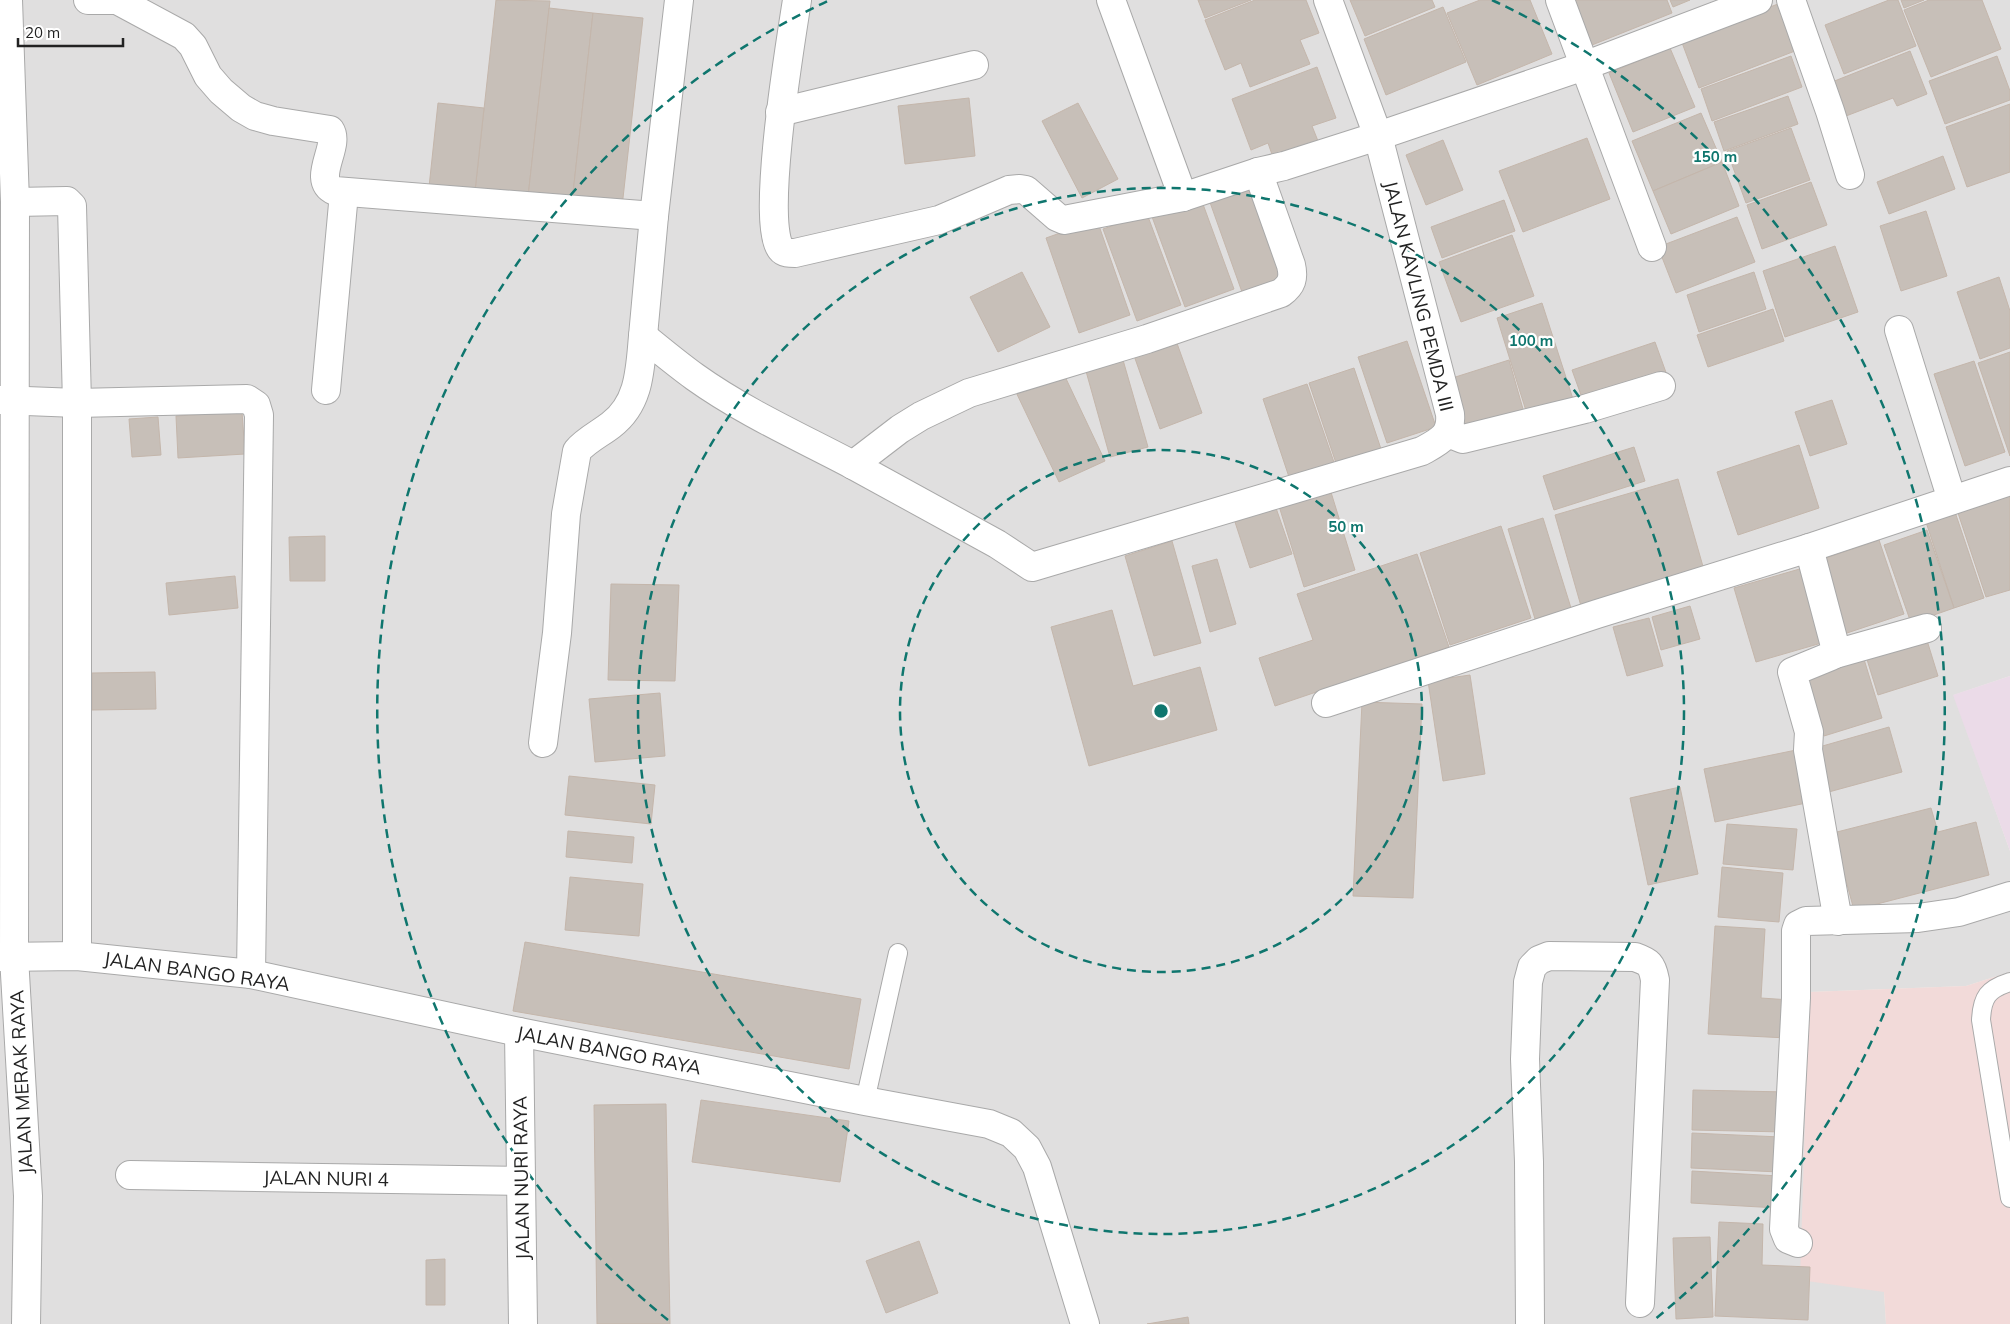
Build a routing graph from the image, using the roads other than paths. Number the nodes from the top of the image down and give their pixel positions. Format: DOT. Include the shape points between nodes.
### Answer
graph roads {
  1 [pos="8,0"];
  2 [pos="88,0"];
  3 [pos="679,0"];
  4 [pos="797,0"];
  5 [pos="1111,0"];
  6 [pos="1328,0"];
  7 [pos="1560,0"];
  8 [pos="1758,0"];
  9 [pos="1791,0"];
  10 [pos="974,65"];
  11 [pos="1584,66"];
  12 [pos="780,112"];
  13 [pos="1378,136"];
  14 [pos="1258,172"];
  15 [pos="1850,175"];
  16 [pos="344,193"];
  17 [pos="1183,197"];
  18 [pos="15,202"];
  19 [pos="654,216"];
  20 [pos="1652,246"];
  21 [pos="1899,330"];
  22 [pos="643,336"];
  23 [pos="1661,386"];
  24 [pos="326,390"];
  25 [pos="15,400"];
  26 [pos="70,403"];
  27 [pos="1448,433"];
  28 [pos="853,465"];
  29 [pos="2010,481"];
  30 [pos="1952,500"];
  31 [pos="1808,548"];
  32 [pos="1927,628"];
  33 [pos="1835,654"];
  34 [pos="1326,703"];
  35 [pos="543,742"];
  36 [pos="2010,896"];
  37 [pos="1838,920"];
  38 [pos="898,953"];
  39 [pos="77,956"];
  40 [pos="7,957"];
  41 [pos="251,974"];
  42 [pos="2010,982"];
  43 [pos="519,1032"];
  44 [pos="864,1101"];
  45 [pos="130,1175"];
  46 [pos="521,1180"];
  47 [pos="2010,1198"];
  48 [pos="1798,1243"];
  49 [pos="1640,1303"];
  50 [pos="26,1324"];
  51 [pos="524,1324"];
  52 [pos="1085,1324"];
  53 [pos="1530,1324"];
  1 -- 18 [label="street, JALAN MERAK RAYA"];
  2 -- 16 [label="street" via="117,0 184,36 193,46 208,76 240,108 273,121 330,130 332,138 325,180 329,189"];
  3 -- 19 [label="street"];
  4 -- 12 [label="street"];
  5 -- 17 [label="street"];
  6 -- 13 [label="street, JALAN KAVLING PEMDA III"];
  7 -- 11 [label="street"];
  8 -- 11 [label="street"];
  9 -- 15 [label="street"];
  10 -- 12 [label="street"];
  11 -- 13 [label="street"];
  11 -- 20 [label="street"];
  12 -- 17 [label="street" via="773,226 780,249 786,253 802,253 938,220 1009,190 1026,190 1064,220"];
  13 -- 14 [label="street"];
  13 -- 27 [label="street, JALAN KAVLING PEMDA III" via="1450,414"];
  14 -- 17 [label="street"];
  14 -- 28 [label="street" via="1294,276 1290,286 1281,293 1147,339 969,393 900,429"];
  16 -- 19 [label="street"];
  16 -- 24 [label="street"];
  18 -- 25 [label="street, JALAN MERAK RAYA"];
  18 -- 26 [label="street" via="67,201 72,206"];
  19 -- 22 [label="street"];
  21 -- 30 [label="street"];
  22 -- 28 [label="street" via="722,394"];
  22 -- 35 [label="street" via="638,383 632,400 613,424 577,450 566,514 557,633"];
  23 -- 27 [label="street" via="1585,409 1463,439"];
  25 -- 26 [label="street"];
  25 -- 40 [label="street, JALAN MERAK RAYA"];
  26 -- 39 [label="street"];
  26 -- 41 [label="street" via="248,399 256,405 259,415"];
  27 -- 28 [label="street, JALAN KAVLING PEMDA III" via="1422,451 1032,567 997,544"];
  29 -- 30 [label="street"];
  30 -- 31 [label="street"];
  31 -- 33 [label="street"];
  31 -- 34 [label="street"];
  32 -- 33 [label="street"];
  33 -- 37 [label="street" via="1792,672 1809,732 1808,750"];
  36 -- 37 [label="street" via="1959,912 1918,918"];
  37 -- 48 [label="street" via="1803,922 1796,930 1784,1229 1788,1239"];
  38 -- 44 [label="lane"];
  39 -- 40 [label="street, JALAN BANGO RAYA"];
  39 -- 41 [label="street, JALAN BANGO RAYA"];
  40 -- 50 [label="street, JALAN MERAK RAYA" via="28,1196"];
  41 -- 43 [label="street, JALAN BANGO RAYA"];
  42 -- 47 [label="lane" via="1988,993 1981,1020"];
  43 -- 44 [label="street, JALAN BANGO RAYA"];
  43 -- 46 [label="street, JALAN NURI RAYA"];
  44 -- 52 [label="street, JALAN BANGO RAYA" via="989,1124 1010,1134 1027,1148 1037,1166"];
  45 -- 46 [label="street, JALAN NURI 4"];
  46 -- 51 [label="street, JALAN NURI RAYA"];
  49 -- 53 [label="street" via="1653,969 1647,961 1634,957 1549,956 1532,967 1528,992 1525,1059"];
}
